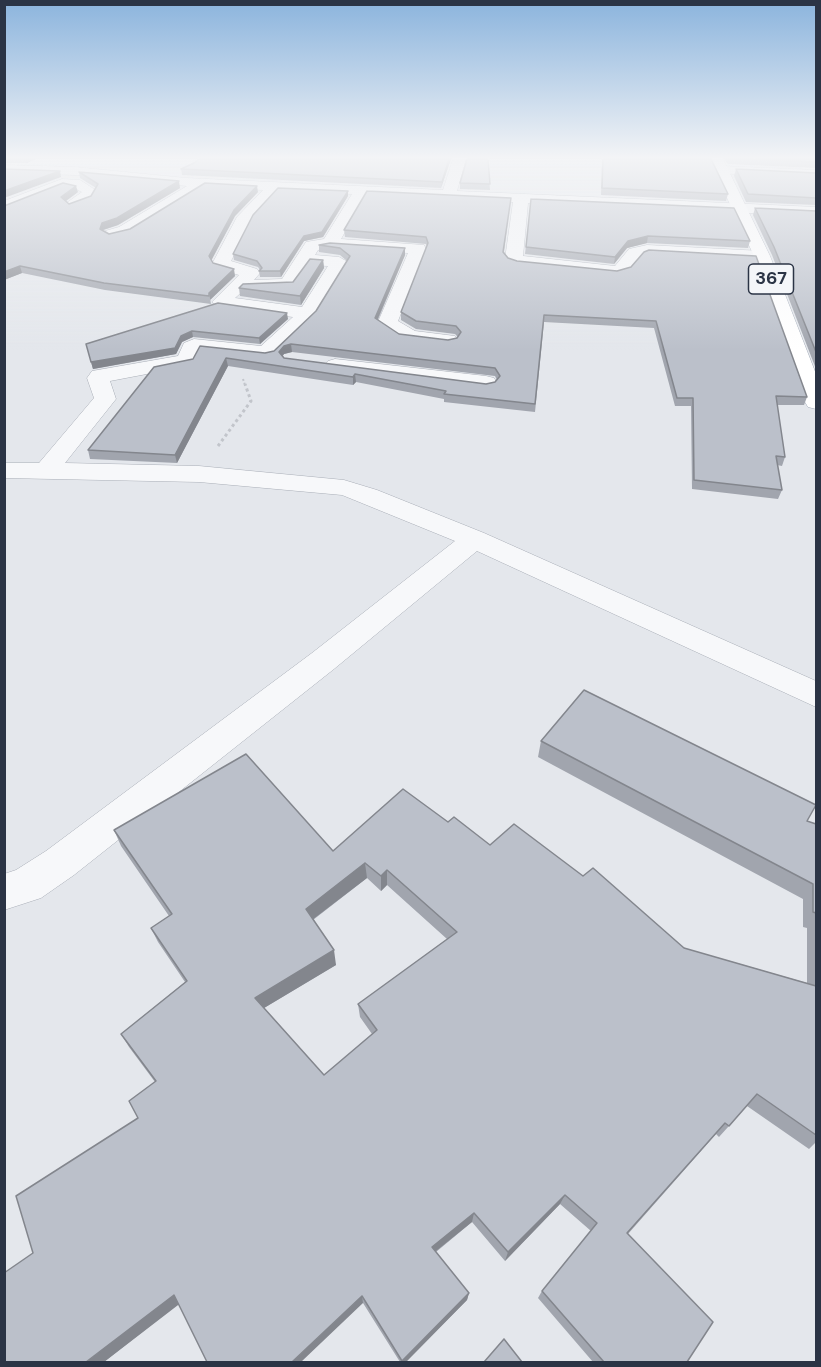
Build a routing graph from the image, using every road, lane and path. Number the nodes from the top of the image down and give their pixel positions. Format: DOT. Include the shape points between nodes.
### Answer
graph roads {
  1 [pos="137,223"];
  2 [pos="242,223"];
  3 [pos="342,223"];
  4 [pos="518,223"];
  5 [pos="746,223"];
  6 [pos="111,234"];
  7 [pos="330,243"];
  8 [pos="762,256"];
  9 [pos="303,259"];
  10 [pos="242,285"];
  11 [pos="308,313"];
  12 [pos="448,340"];
  13 [pos="300,349"];
  14 [pos="245,376"];
  15 [pos="486,383"];
  16 [pos="816,402"];
  17 [pos="52,470"];
  18 [pos="4,471"];
  19 [pos="199,474"];
  20 [pos="474,539"];
  21 [pos="816,695"];
  22 [pos="4,892"];
  1 -- 6 [label="street"];
  2 -- 10 [label="street" via="220,264 251,271"];
  3 -- 7 [label="street"];
  4 -- 8 [label="street" via="514,260 517,261 616,271 635,253 647,250"];
  5 -- 8 [label="main road, 367"];
  7 -- 9 [label="street" via="312,246"];
  7 -- 12 [label="street" via="418,249 387,324 406,332 406,336"];
  8 -- 16 [label="main road, 367"];
  9 -- 10 [label="street" via="288,284"];
  9 -- 11 [label="street" via="339,262"];
  10 -- 11 [label="street" via="222,303"];
  11 -- 13 [label="street"];
  13 -- 15 [label="street"];
  13 -- 17 [label="street" via="266,353 194,345 187,362 100,375 105,399 50,465"];
  14 -- 19 [label="path" via="251,401"];
  17 -- 18 [label="street"];
  17 -- 19 [label="street"];
  19 -- 20 [label="street" via="344,488"];
  20 -- 21 [label="street"];
  20 -- 22 [label="street" via="323,661 60,863 27,885"];
}
